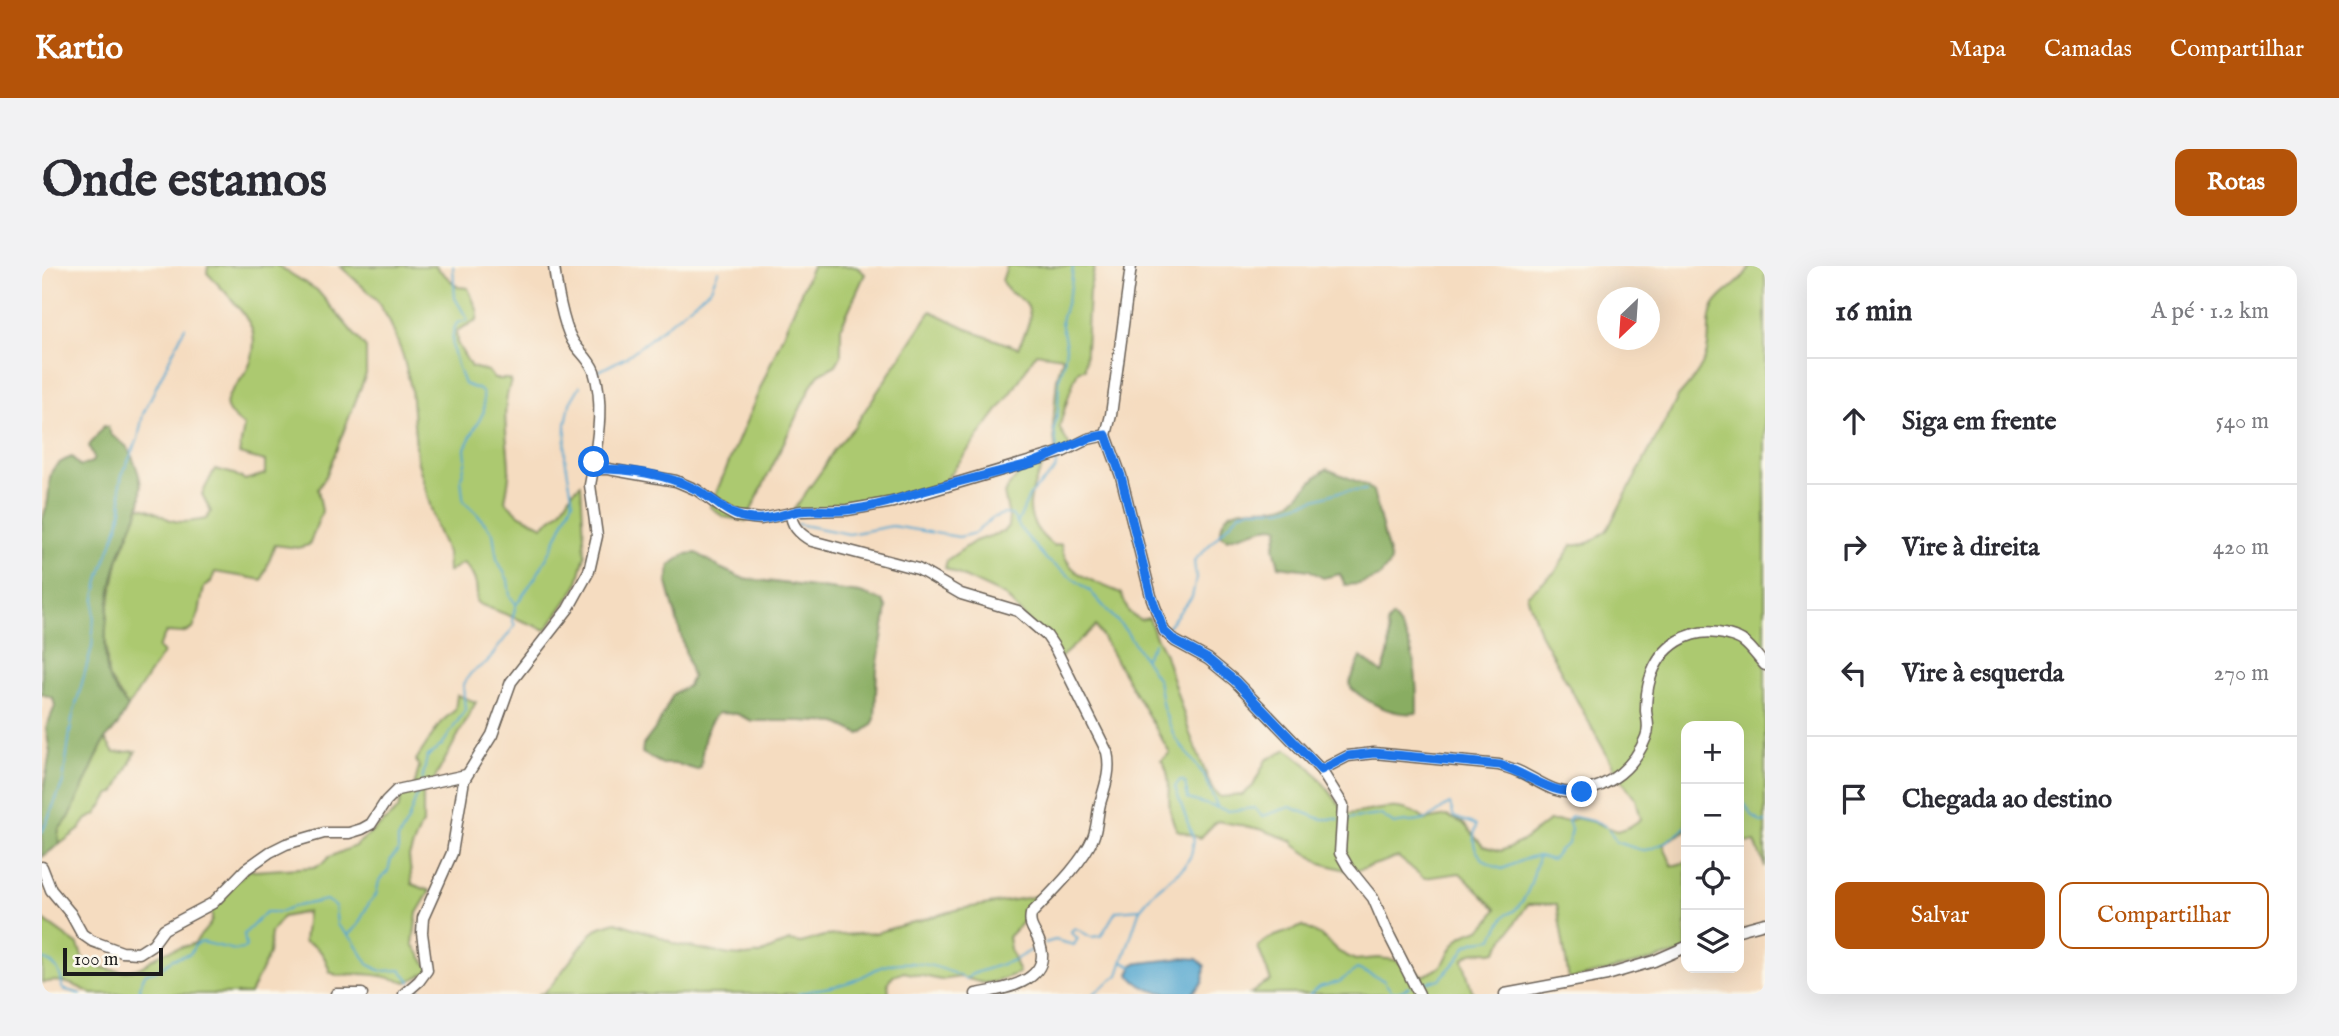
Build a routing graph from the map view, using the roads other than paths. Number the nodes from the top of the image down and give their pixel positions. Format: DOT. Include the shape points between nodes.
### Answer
graph roads {
  1 [pos="1130,266"];
  2 [pos="551,267"];
  3 [pos="1106,435"];
  4 [pos="593,469"];
  5 [pos="791,513"];
  6 [pos="1765,665"];
  7 [pos="1321,770"];
  8 [pos="466,775"];
  9 [pos="42,867"];
  10 [pos="1765,923"];
  11 [pos="1744,929"];
  12 [pos="1681,949"];
  13 [pos="412,988"];
  14 [pos="1416,988"];
  15 [pos="336,994"];
  16 [pos="362,994"];
  17 [pos="976,994"];
  18 [pos="1505,994"];
  1 -- 3 [label="street"];
  2 -- 4 [label="street" via="567,330 594,374 599,426"];
  3 -- 5 [label="street" via="893,502"];
  3 -- 7 [label="street" via="1164,631 1235,681"];
  4 -- 5 [label="street" via="676,481 746,518"];
  4 -- 8 [label="street" via="590,485 597,536 589,571 568,609 511,682 492,735"];
  5 -- 17 [label="street" via="793,523 812,541 918,569 961,594 1018,611 1048,636 1107,752 1107,779 1093,838 1060,885 1031,914 1030,926 1042,949 1037,970 1014,986"];
  6 -- 7 [label="street" via="1735,637 1696,633 1676,641 1650,679 1648,729 1635,758 1617,777 1582,792 1552,789 1500,765 1374,753 1348,756"];
  7 -- 14 [label="street" via="1340,797 1340,853 1368,889"];
  8 -- 9 [label="street" via="397,790 362,829 324,832 270,852 213,903 164,929 139,953 122,952 82,933 51,890"];
  8 -- 13 [label="street" via="452,853 423,918 427,967"];
  10 -- 11 [label="street"];
  12 -- 18 [label="street" via="1607,975"];
  15 -- 16 [label="street"];
}
